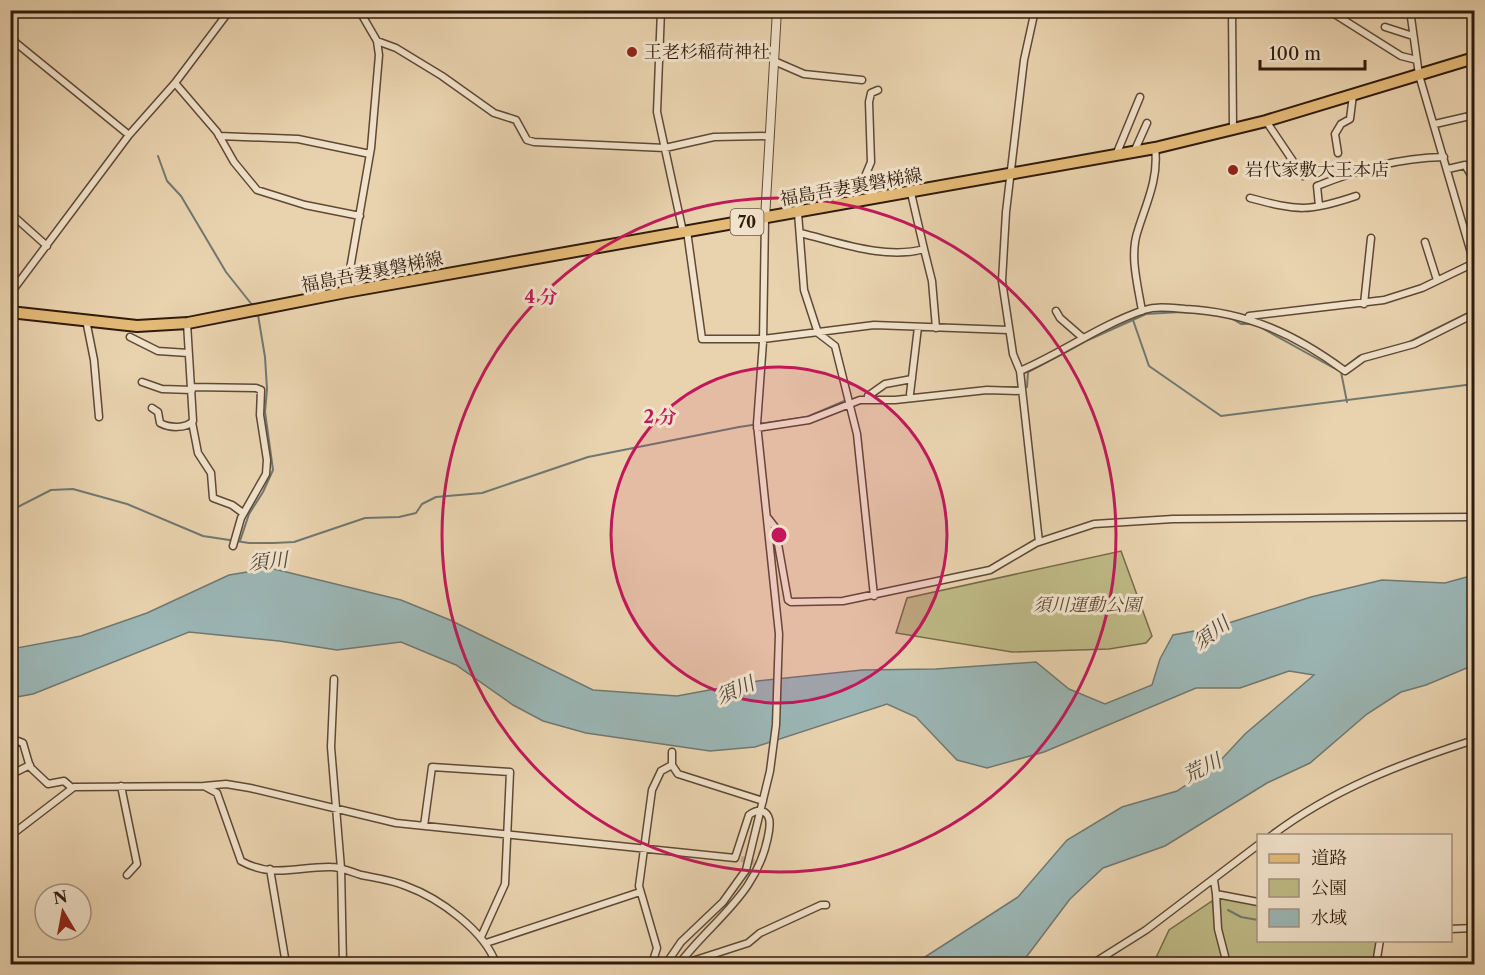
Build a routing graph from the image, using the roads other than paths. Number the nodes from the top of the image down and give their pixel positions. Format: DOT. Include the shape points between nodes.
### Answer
graph roads {
  1 [pos="230,10"];
  2 [pos="359,10"];
  3 [pos="661,10"];
  4 [pos="777,10"];
  5 [pos="1035,10"];
  6 [pos="1232,10"];
  7 [pos="1328,10"];
  8 [pos="1399,10"];
  9 [pos="1410,11"];
  10 [pos="1385,27"];
  11 [pos="1413,36"];
  12 [pos="10,38"];
  13 [pos="377,41"];
  14 [pos="1474,58"];
  15 [pos="1417,60"];
  16 [pos="774,61"];
  17 [pos="1419,75"];
  18 [pos="862,80"];
  19 [pos="175,83"];
  20 [pos="878,90"];
  21 [pos="1353,96"];
  22 [pos="1140,97"];
  23 [pos="1474,115"];
  24 [pos="1266,121"];
  25 [pos="1147,123"];
  26 [pos="1435,124"];
  27 [pos="1233,128"];
  28 [pos="129,135"];
  29 [pos="219,136"];
  30 [pos="770,136"];
  31 [pos="665,148"];
  32 [pos="1155,148"];
  33 [pos="1134,152"];
  34 [pos="1338,153"];
  35 [pos="370,154"];
  36 [pos="1116,156"];
  37 [pos="1444,157"];
  38 [pos="1448,169"];
  39 [pos="1012,176"];
  40 [pos="1303,176"];
  41 [pos="1474,180"];
  42 [pos="911,193"];
  43 [pos="1356,196"];
  44 [pos="1250,198"];
  45 [pos="872,200"];
  46 [pos="1319,206"];
  47 [pos="10,213"];
  48 [pos="798,213"];
  49 [pos="360,216"];
  50 [pos="765,219"];
  51 [pos="685,231"];
  52 [pos="800,233"];
  53 [pos="1371,238"];
  54 [pos="1425,242"];
  55 [pos="46,246"];
  56 [pos="924,249"];
  57 [pos="1474,260"];
  58 [pos="1437,280"];
  59 [pos="346,292"];
  60 [pos="10,294"];
  61 [pos="1364,303"];
  62 [pos="1142,310"];
  63 [pos="1056,311"];
  64 [pos="10,312"];
  65 [pos="1474,314"];
  66 [pos="1246,317"];
  67 [pos="86,320"];
  68 [pos="187,323"];
  69 [pos="918,327"];
  70 [pos="936,328"];
  71 [pos="1008,330"];
  72 [pos="818,333"];
  73 [pos="130,337"];
  74 [pos="1083,338"];
  75 [pos="763,339"];
  76 [pos="189,353"];
  77 [pos="1020,371"];
  78 [pos="912,379"];
  79 [pos="142,382"];
  80 [pos="192,389"];
  81 [pos="1022,391"];
  82 [pos="910,394"];
  83 [pos="868,396"];
  84 [pos="850,402"];
  85 [pos="152,408"];
  86 [pos="99,417"];
  87 [pos="192,422"];
  88 [pos="758,428"];
  89 [pos="243,513"];
  90 [pos="1474,517"];
  91 [pos="768,518"];
  92 [pos="1039,542"];
  93 [pos="233,546"];
  94 [pos="874,596"];
  95 [pos="334,680"];
  96 [pos="1474,740"];
  97 [pos="10,746"];
  98 [pos="672,752"];
  99 [pos="30,765"];
  100 [pos="672,765"];
  101 [pos="10,775"];
  102 [pos="121,786"];
  103 [pos="204,786"];
  104 [pos="72,788"];
  105 [pos="764,801"];
  106 [pos="335,807"];
  107 [pos="761,811"];
  108 [pos="424,826"];
  109 [pos="1274,834"];
  110 [pos="10,836"];
  111 [pos="507,836"];
  112 [pos="1257,846"];
  113 [pos="645,850"];
  114 [pos="341,868"];
  115 [pos="270,869"];
  116 [pos="127,875"];
  117 [pos="1214,880"];
  118 [pos="640,892"];
  119 [pos="1216,894"];
  120 [pos="1257,902"];
  121 [pos="826,905"];
  122 [pos="1474,928"];
  123 [pos="1452,929"];
  124 [pos="483,940"];
  125 [pos="1380,942"];
  126 [pos="286,964"];
  127 [pos="343,964"];
  128 [pos="496,964"];
  129 [pos="652,964"];
  130 [pos="666,964"];
  131 [pos="679,964"];
  132 [pos="683,964"];
  133 [pos="1092,964"];
  134 [pos="1227,964"];
  135 [pos="1376,964"];
  1 -- 19 [label="street"];
  2 -- 13 [label="street"];
  3 -- 31 [label="street" via="657,106"];
  4 -- 16 [label="street"];
  5 -- 39 [label="street" via="1024,60"];
  6 -- 27 [label="street"];
  7 -- 15 [label="street" via="1401,56"];
  8 -- 9 [label="street"];
  9 -- 11 [label="street"];
  10 -- 11 [label="street"];
  11 -- 15 [label="street"];
  12 -- 28 [label="street"];
  13 -- 31 [label="street" via="442,76 494,113 516,120 527,140"];
  13 -- 35 [label="street"];
  14 -- 17 [label="main road, 福島吾妻裏磐梯線 / 70"];
  15 -- 17 [label="street"];
  16 -- 18 [label="street" via="804,74"];
  16 -- 30 [label="street"];
  17 -- 21 [label="main road, 福島吾妻裏磐梯線 / 70"];
  17 -- 26 [label="street"];
  19 -- 28 [label="street"];
  19 -- 29 [label="street"];
  20 -- 45 [label="street" via="871,93 869,102 871,162 866,174"];
  21 -- 24 [label="main road, 福島吾妻裏磐梯線 / 70"];
  21 -- 34 [label="street" via="1350,119 1335,134"];
  22 -- 36 [label="street"];
  23 -- 26 [label="street"];
  24 -- 27 [label="main road, 福島吾妻裏磐梯線 / 70"];
  24 -- 40 [label="street"];
  25 -- 33 [label="street"];
  26 -- 37 [label="street"];
  27 -- 32 [label="main road, 福島吾妻裏磐梯線 / 70"];
  28 -- 55 [label="street"];
  29 -- 35 [label="street" via="298,139"];
  29 -- 49 [label="street" via="257,190"];
  30 -- 31 [label="street" via="714,137"];
  30 -- 50 [label="street"];
  31 -- 51 [label="street"];
  32 -- 33 [label="main road, 福島吾妻裏磐梯線 / 70"];
  32 -- 62 [label="street" via="1157,160 1149,203 1135,251"];
  33 -- 36 [label="main road, 福島吾妻裏磐梯線 / 70"];
  35 -- 49 [label="street"];
  36 -- 39 [label="main road, 福島吾妻裏磐梯線 / 70"];
  37 -- 38 [label="street"];
  37 -- 46 [label="street" via="1409,158 1358,169 1317,186"];
  38 -- 41 [label="street" via="1465,165"];
  38 -- 57 [label="street"];
  39 -- 42 [label="main road, 福島吾妻裏磐梯線 / 70"];
  39 -- 71 [label="street" via="1002,281"];
  42 -- 45 [label="main road, 福島吾妻裏磐梯線 / 70"];
  42 -- 56 [label="street"];
  43 -- 46 [label="street"];
  44 -- 46 [label="street" via="1291,209"];
  45 -- 48 [label="main road, 福島吾妻裏磐梯線 / 70"];
  47 -- 55 [label="street"];
  48 -- 50 [label="main road, 福島吾妻裏磐梯線 / 70"];
  48 -- 52 [label="street"];
  49 -- 59 [label="street"];
  50 -- 51 [label="main road, 福島吾妻裏磐梯線 / 70"];
  50 -- 75 [label="street"];
  51 -- 59 [label="main road, 福島吾妻裏磐梯線 / 70"];
  51 -- 75 [label="street" via="702,339"];
  52 -- 56 [label="street" via="892,252"];
  52 -- 72 [label="street" via="804,290"];
  53 -- 61 [label="street"];
  54 -- 58 [label="street"];
  55 -- 60 [label="street"];
  56 -- 70 [label="street" via="932,281"];
  57 -- 58 [label="street"];
  58 -- 61 [label="street" via="1408,293"];
  59 -- 68 [label="main road, 福島吾妻裏磐梯線 / 70"];
  61 -- 66 [label="street"];
  62 -- 66 [label="street" via="1211,310"];
  62 -- 74 [label="street"];
  63 -- 74 [label="street"];
  64 -- 67 [label="main road, 福島吾妻裏磐梯線 / 70"];
  65 -- 66 [label="street" via="1414,344 1363,358 1342,369"];
  67 -- 68 [label="main road, 福島吾妻裏磐梯線 / 70" via="137,326"];
  67 -- 86 [label="street"];
  68 -- 76 [label="street"];
  69 -- 70 [label="street"];
  69 -- 72 [label="street" via="874,326"];
  69 -- 78 [label="street"];
  70 -- 71 [label="street"];
  71 -- 77 [label="street"];
  72 -- 75 [label="street"];
  72 -- 84 [label="street" via="835,346"];
  73 -- 76 [label="street" via="158,351"];
  74 -- 77 [label="street"];
  75 -- 88 [label="street"];
  76 -- 80 [label="street"];
  77 -- 81 [label="street"];
  78 -- 82 [label="street"];
  78 -- 83 [label="street" via="885,384"];
  79 -- 80 [label="street" via="162,389"];
  80 -- 87 [label="street"];
  80 -- 89 [label="street" via="261,390 267,466 263,482"];
  81 -- 84 [label="street" via="987,390"];
  81 -- 92 [label="street"];
  84 -- 88 [label="street" via="809,420"];
  84 -- 94 [label="street" via="857,434"];
  85 -- 87 [label="street" via="166,426 186,426"];
  87 -- 89 [label="street" via="198,453 211,472 213,498"];
  88 -- 91 [label="street"];
  89 -- 93 [label="street"];
  90 -- 92 [label="street" via="1173,519 1094,525"];
  91 -- 94 [label="street" via="775,526 788,600 843,601"];
  91 -- 105 [label="street" via="779,677"];
  92 -- 94 [label="street" via="990,570"];
  95 -- 106 [label="street" via="331,747"];
  96 -- 109 [label="street" via="1370,776"];
  97 -- 99 [label="street" via="18,741 23,743"];
  98 -- 100 [label="street"];
  99 -- 101 [label="street"];
  99 -- 104 [label="street" via="48,784 64,781"];
  100 -- 105 [label="street" via="683,777"];
  100 -- 113 [label="street" via="661,771 652,790"];
  102 -- 103 [label="street"];
  102 -- 104 [label="street"];
  102 -- 116 [label="street" via="137,864"];
  103 -- 106 [label="street" via="226,784"];
  103 -- 115 [label="street" via="218,793 241,861"];
  104 -- 110 [label="street"];
  105 -- 107 [label="street"];
  106 -- 108 [label="street"];
  106 -- 114 [label="street"];
  107 -- 113 [label="street" via="749,815 738,859"];
  107 -- 130 [label="street" via="741,878 723,902 681,942"];
  107 -- 131 [label="street" via="768,816 770,825 758,863 734,906"];
  108 -- 111 [label="street"];
  108 -- 111 [label="street" via="432,767 510,772"];
  111 -- 113 [label="street"];
  111 -- 124 [label="street" via="505,884"];
  112 -- 117 [label="street"];
  113 -- 118 [label="street"];
  114 -- 115 [label="street" via="290,872"];
  114 -- 124 [label="street" via="421,893 465,922"];
  114 -- 127 [label="street"];
  115 -- 126 [label="street"];
  117 -- 119 [label="street"];
  117 -- 133 [label="street"];
  118 -- 124 [label="street"];
  118 -- 129 [label="street" via="657,948"];
  119 -- 120 [label="street"];
  119 -- 134 [label="street" via="1218,929"];
  121 -- 132 [label="street" via="760,933 748,943"];
  122 -- 123 [label="street"];
  124 -- 128 [label="street"];
  125 -- 135 [label="street"];
}
